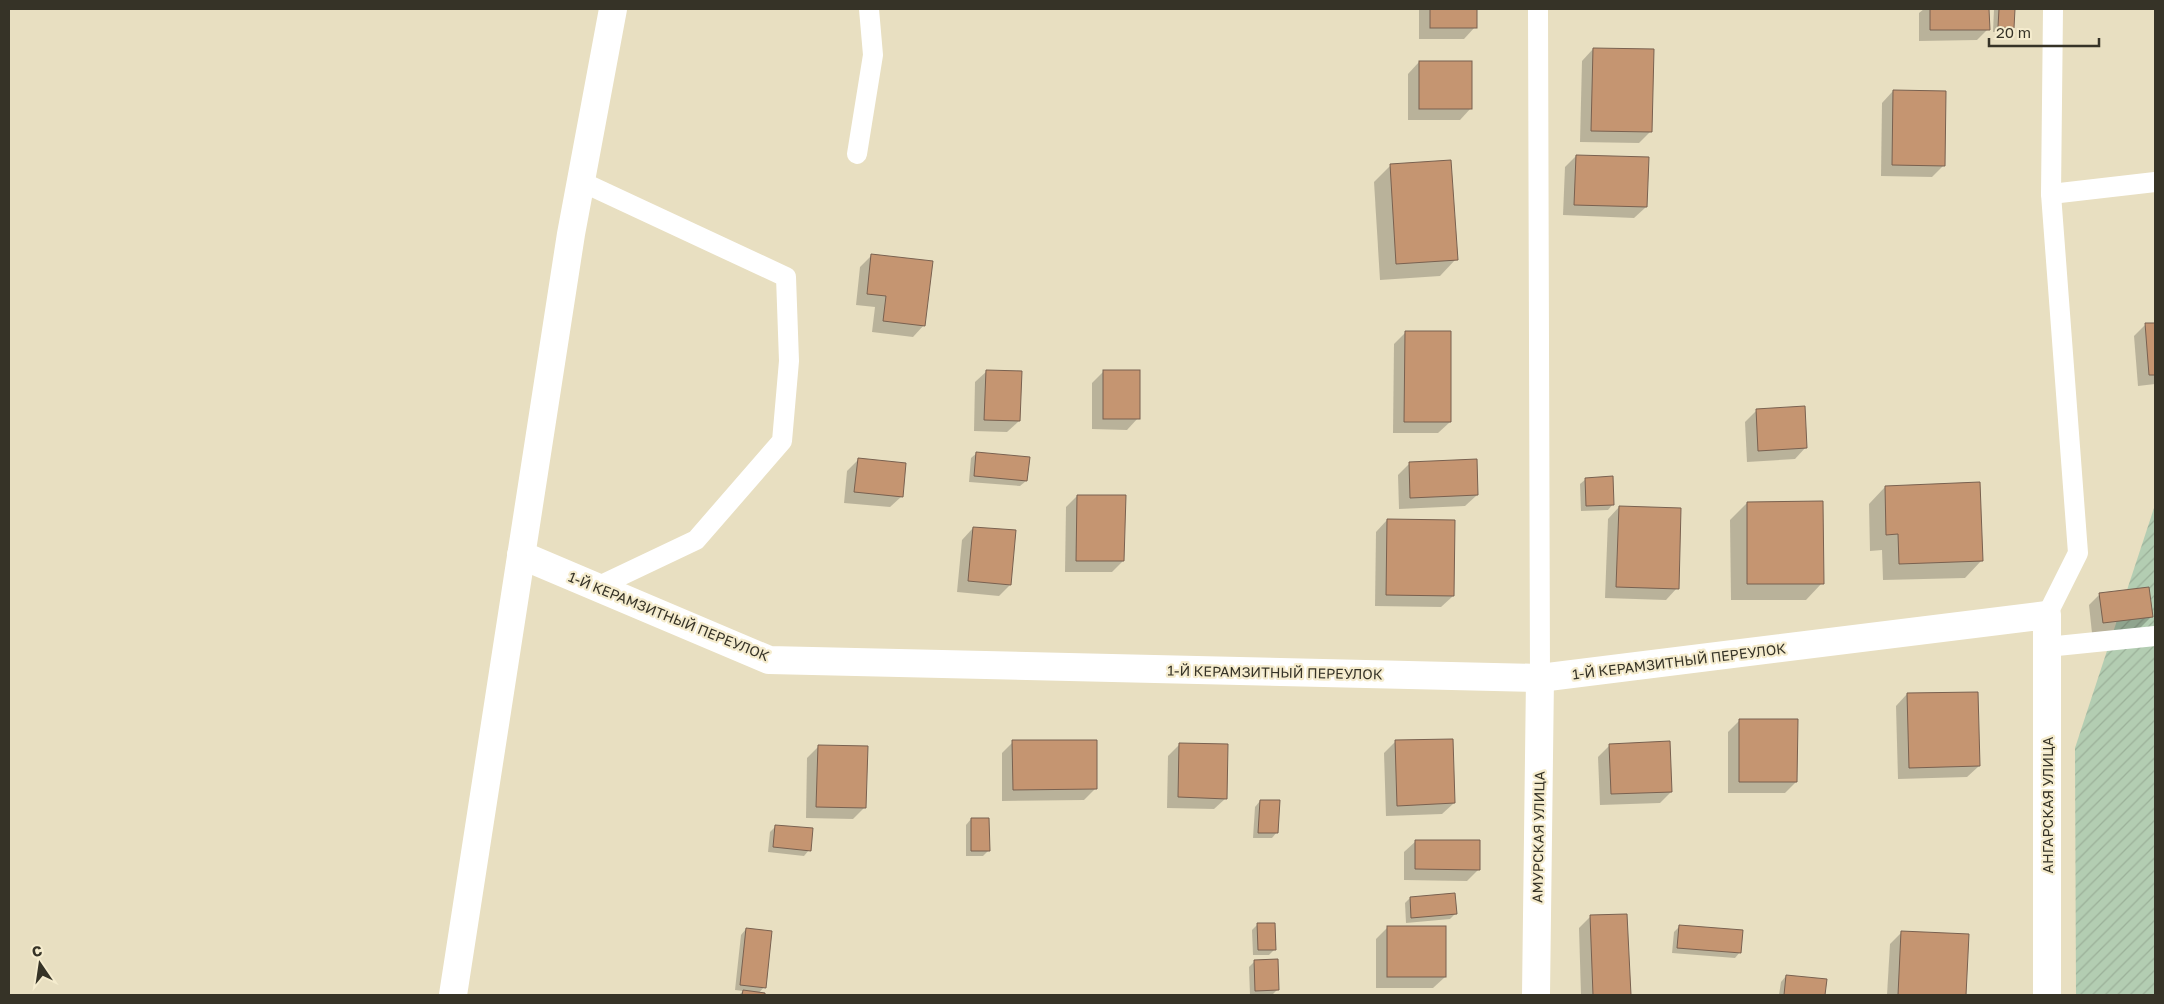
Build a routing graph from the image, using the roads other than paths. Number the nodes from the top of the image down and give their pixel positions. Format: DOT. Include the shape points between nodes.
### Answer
graph roads {
  1 [pos="613,9"];
  2 [pos="869,9"];
  3 [pos="1538,9"];
  4 [pos="2053,9"];
  5 [pos="857,154"];
  6 [pos="580,181"];
  7 [pos="2155,182"];
  8 [pos="2051,194"];
  9 [pos="521,555"];
  10 [pos="598,587"];
  11 [pos="2047,615"];
  12 [pos="2155,636"];
  13 [pos="2047,648"];
  14 [pos="1540,678"];
  15 [pos="453,995"];
  16 [pos="1536,995"];
  17 [pos="2047,995"];
  1 -- 6 [label="street"];
  2 -- 5 [label="lane" via="873,55"];
  3 -- 14 [label="lane"];
  4 -- 8 [label="lane"];
  6 -- 9 [label="street"];
  6 -- 10 [label="lane" via="786,277 789,361 782,441 696,540"];
  7 -- 8 [label="lane"];
  8 -- 11 [label="lane" via="2078,553"];
  9 -- 10 [label="street, 1-Й КЕРАМЗИТНЫЙ ПЕРЕУЛОК"];
  9 -- 15 [label="street"];
  10 -- 14 [label="street, 1-Й КЕРАМЗИТНЫЙ ПЕРЕУЛОК" via="769,660"];
  11 -- 13 [label="street, АНГАРСКАЯ УЛИЦА"];
  11 -- 14 [label="street, 1-Й КЕРАМЗИТНЫЙ ПЕРЕУЛОК"];
  12 -- 13 [label="lane"];
  13 -- 17 [label="street, АНГАРСКАЯ УЛИЦА"];
  14 -- 16 [label="street, АМУРСКАЯ УЛИЦА"];
}
